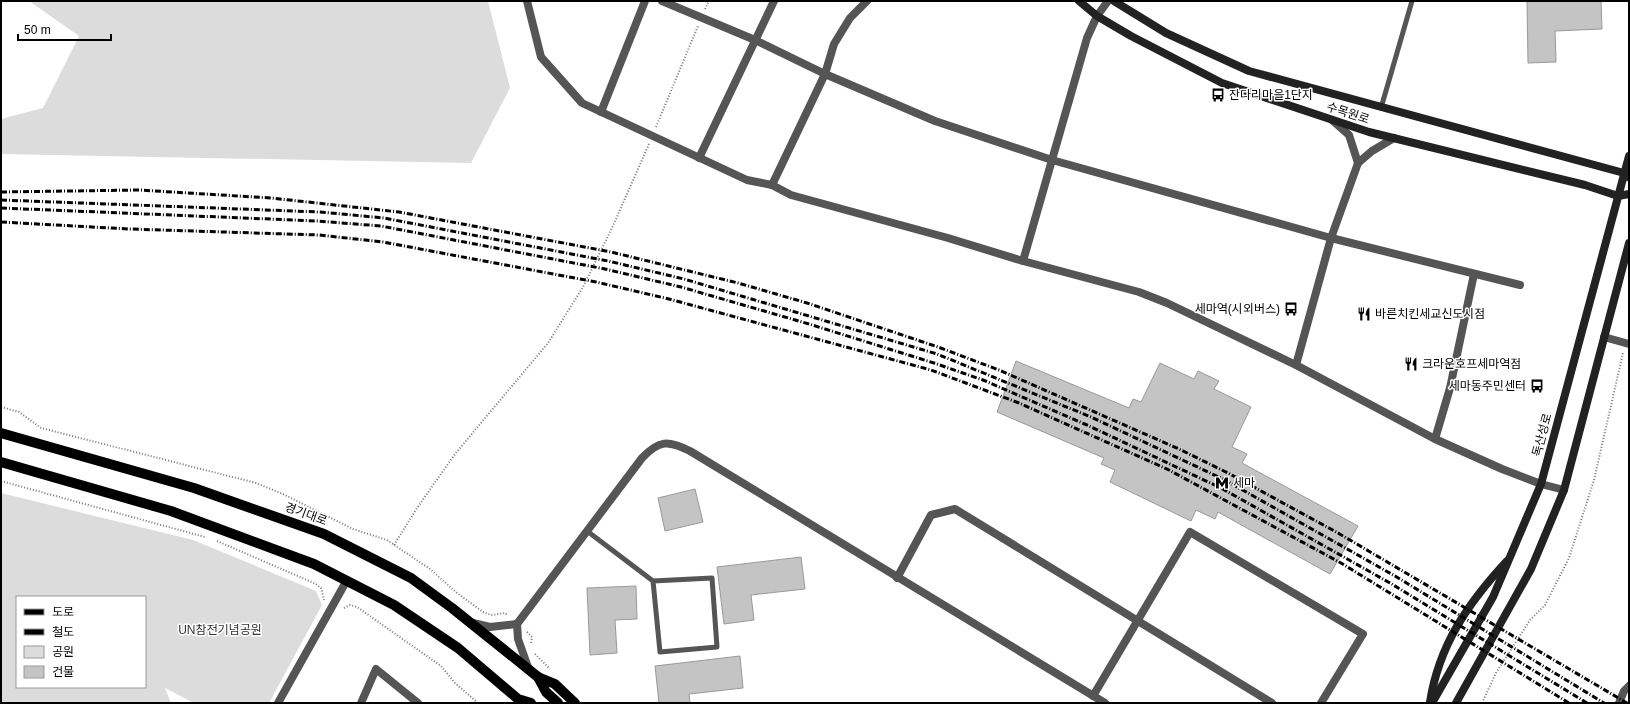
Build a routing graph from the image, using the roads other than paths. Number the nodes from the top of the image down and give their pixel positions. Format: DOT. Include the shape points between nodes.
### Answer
graph roads {
  1 [pos="528,1"];
  2 [pos="645,1"];
  3 [pos="662,1"];
  4 [pos="774,1"];
  5 [pos="867,1"];
  6 [pos="1079,1"];
  7 [pos="1108,1"];
  8 [pos="1114,1"];
  9 [pos="1412,1"];
  10 [pos="1097,16"];
  11 [pos="755,40"];
  12 [pos="825,74"];
  13 [pos="1381,108"];
  14 [pos="601,112"];
  15 [pos="1332,120"];
  16 [pos="1394,138"];
  17 [pos="1629,156"];
  18 [pos="699,158"];
  19 [pos="1052,160"];
  20 [pos="1358,163"];
  21 [pos="1627,175"];
  22 [pos="772,185"];
  23 [pos="1629,194"];
  24 [pos="1618,196"];
  25 [pos="1331,238"];
  26 [pos="1629,243"];
  27 [pos="1023,261"];
  28 [pos="1474,274"];
  29 [pos="1520,285"];
  30 [pos="1604,336"];
  31 [pos="1627,343"];
  32 [pos="1296,366"];
  33 [pos="1,433"];
  34 [pos="1435,439"];
  35 [pos="1,462"];
  36 [pos="1541,484"];
  37 [pos="1564,490"];
  38 [pos="587,531"];
  39 [pos="1511,556"];
  40 [pos="897,578"];
  41 [pos="346,580"];
  42 [pos="653,581"];
  43 [pos="1137,621"];
  44 [pos="472,623"];
  45 [pos="517,624"];
  46 [pos="529,670"];
  47 [pos="538,677"];
  48 [pos="1629,686"];
  49 [pos="1093,696"];
  50 [pos="519,701"];
  51 [pos="278,703"];
  52 [pos="361,703"];
  53 [pos="418,703"];
  54 [pos="531,703"];
  55 [pos="558,703"];
  56 [pos="575,703"];
  57 [pos="1104,703"];
  58 [pos="1272,703"];
  59 [pos="1321,703"];
  60 [pos="1431,703"];
  61 [pos="1456,703"];
  62 [pos="1619,703"];
  1 -- 14 [label="street" via="541,57 582,103"];
  2 -- 14 [label="street"];
  3 -- 11 [label="street"];
  4 -- 11 [label="street"];
  5 -- 12 [label="street" via="850,18 834,44"];
  6 -- 10 [label="street, 수목원로"];
  7 -- 10 [label="street"];
  8 -- 13 [label="street, 수목원로" via="1166,33 1249,71"];
  9 -- 13 [label="lane"];
  10 -- 15 [label="street, 수목원로" via="1222,83"];
  10 -- 19 [label="street" via="1087,38"];
  11 -- 12 [label="street"];
  11 -- 18 [label="street"];
  12 -- 19 [label="street" via="936,121"];
  12 -- 22 [label="street"];
  13 -- 21 [label="street, 수목원로"];
  14 -- 18 [label="street"];
  15 -- 16 [label="street, 수목원로"];
  15 -- 20 [label="street" via="1349,135"];
  16 -- 20 [label="street"];
  16 -- 24 [label="street, 수목원로" via="1585,185"];
  17 -- 21 [label="street, 독산성로"];
  18 -- 22 [label="street" via="746,180"];
  19 -- 25 [label="street"];
  19 -- 27 [label="street"];
  20 -- 25 [label="street"];
  21 -- 24 [label="street, 독산성로"];
  22 -- 27 [label="street" via="791,195"];
  23 -- 24 [label="street, 수목원로"];
  24 -- 36 [label="street, 독산성로"];
  25 -- 28 [label="street"];
  25 -- 32 [label="street"];
  26 -- 30 [label="street"];
  27 -- 32 [label="street" via="1139,292 1197,316"];
  28 -- 29 [label="street"];
  28 -- 34 [label="street" via="1450,388"];
  30 -- 31 [label="street"];
  30 -- 37 [label="street"];
  32 -- 34 [label="street"];
  33 -- 44 [label="main road, 경기대로" via="194,488 324,534 410,578"];
  34 -- 36 [label="street"];
  35 -- 41 [label="main road" via="171,511 314,564"];
  36 -- 37 [label="street"];
  36 -- 39 [label="street, 독산성로"];
  37 -- 61 [label="street" via="1531,569"];
  38 -- 40 [label="street" via="649,450 663,443 677,444"];
  38 -- 42 [label="lane"];
  38 -- 45 [label="street"];
  39 -- 60 [label="street, 독산성로" via="1493,597"];
  39 -- 60 [label="street" via="1480,589 1448,642 1434,677"];
  40 -- 43 [label="street" via="931,515 955,509"];
  40 -- 49 [label="street"];
  41 -- 50 [label="main road" via="394,605 458,648"];
  41 -- 51 [label="street"];
  42 -- 42 [label="lane" via="712,578 717,647 660,652"];
  43 -- 49 [label="street"];
  43 -- 58 [label="street"];
  43 -- 59 [label="street" via="1190,532 1363,634"];
  44 -- 45 [label="street" via="490,627"];
  44 -- 46 [label="main road, 경기대로"];
  45 -- 46 [label="street" via="518,639"];
  46 -- 47 [label="main road, 경기대로"];
  47 -- 55 [label="main road, 경기대로" via="546,692"];
  47 -- 56 [label="main road" via="555,684"];
  48 -- 62 [label="street"];
  49 -- 57 [label="street"];
  50 -- 54 [label="main road"];
  52 -- 53 [label="street" via="376,669"];
}
